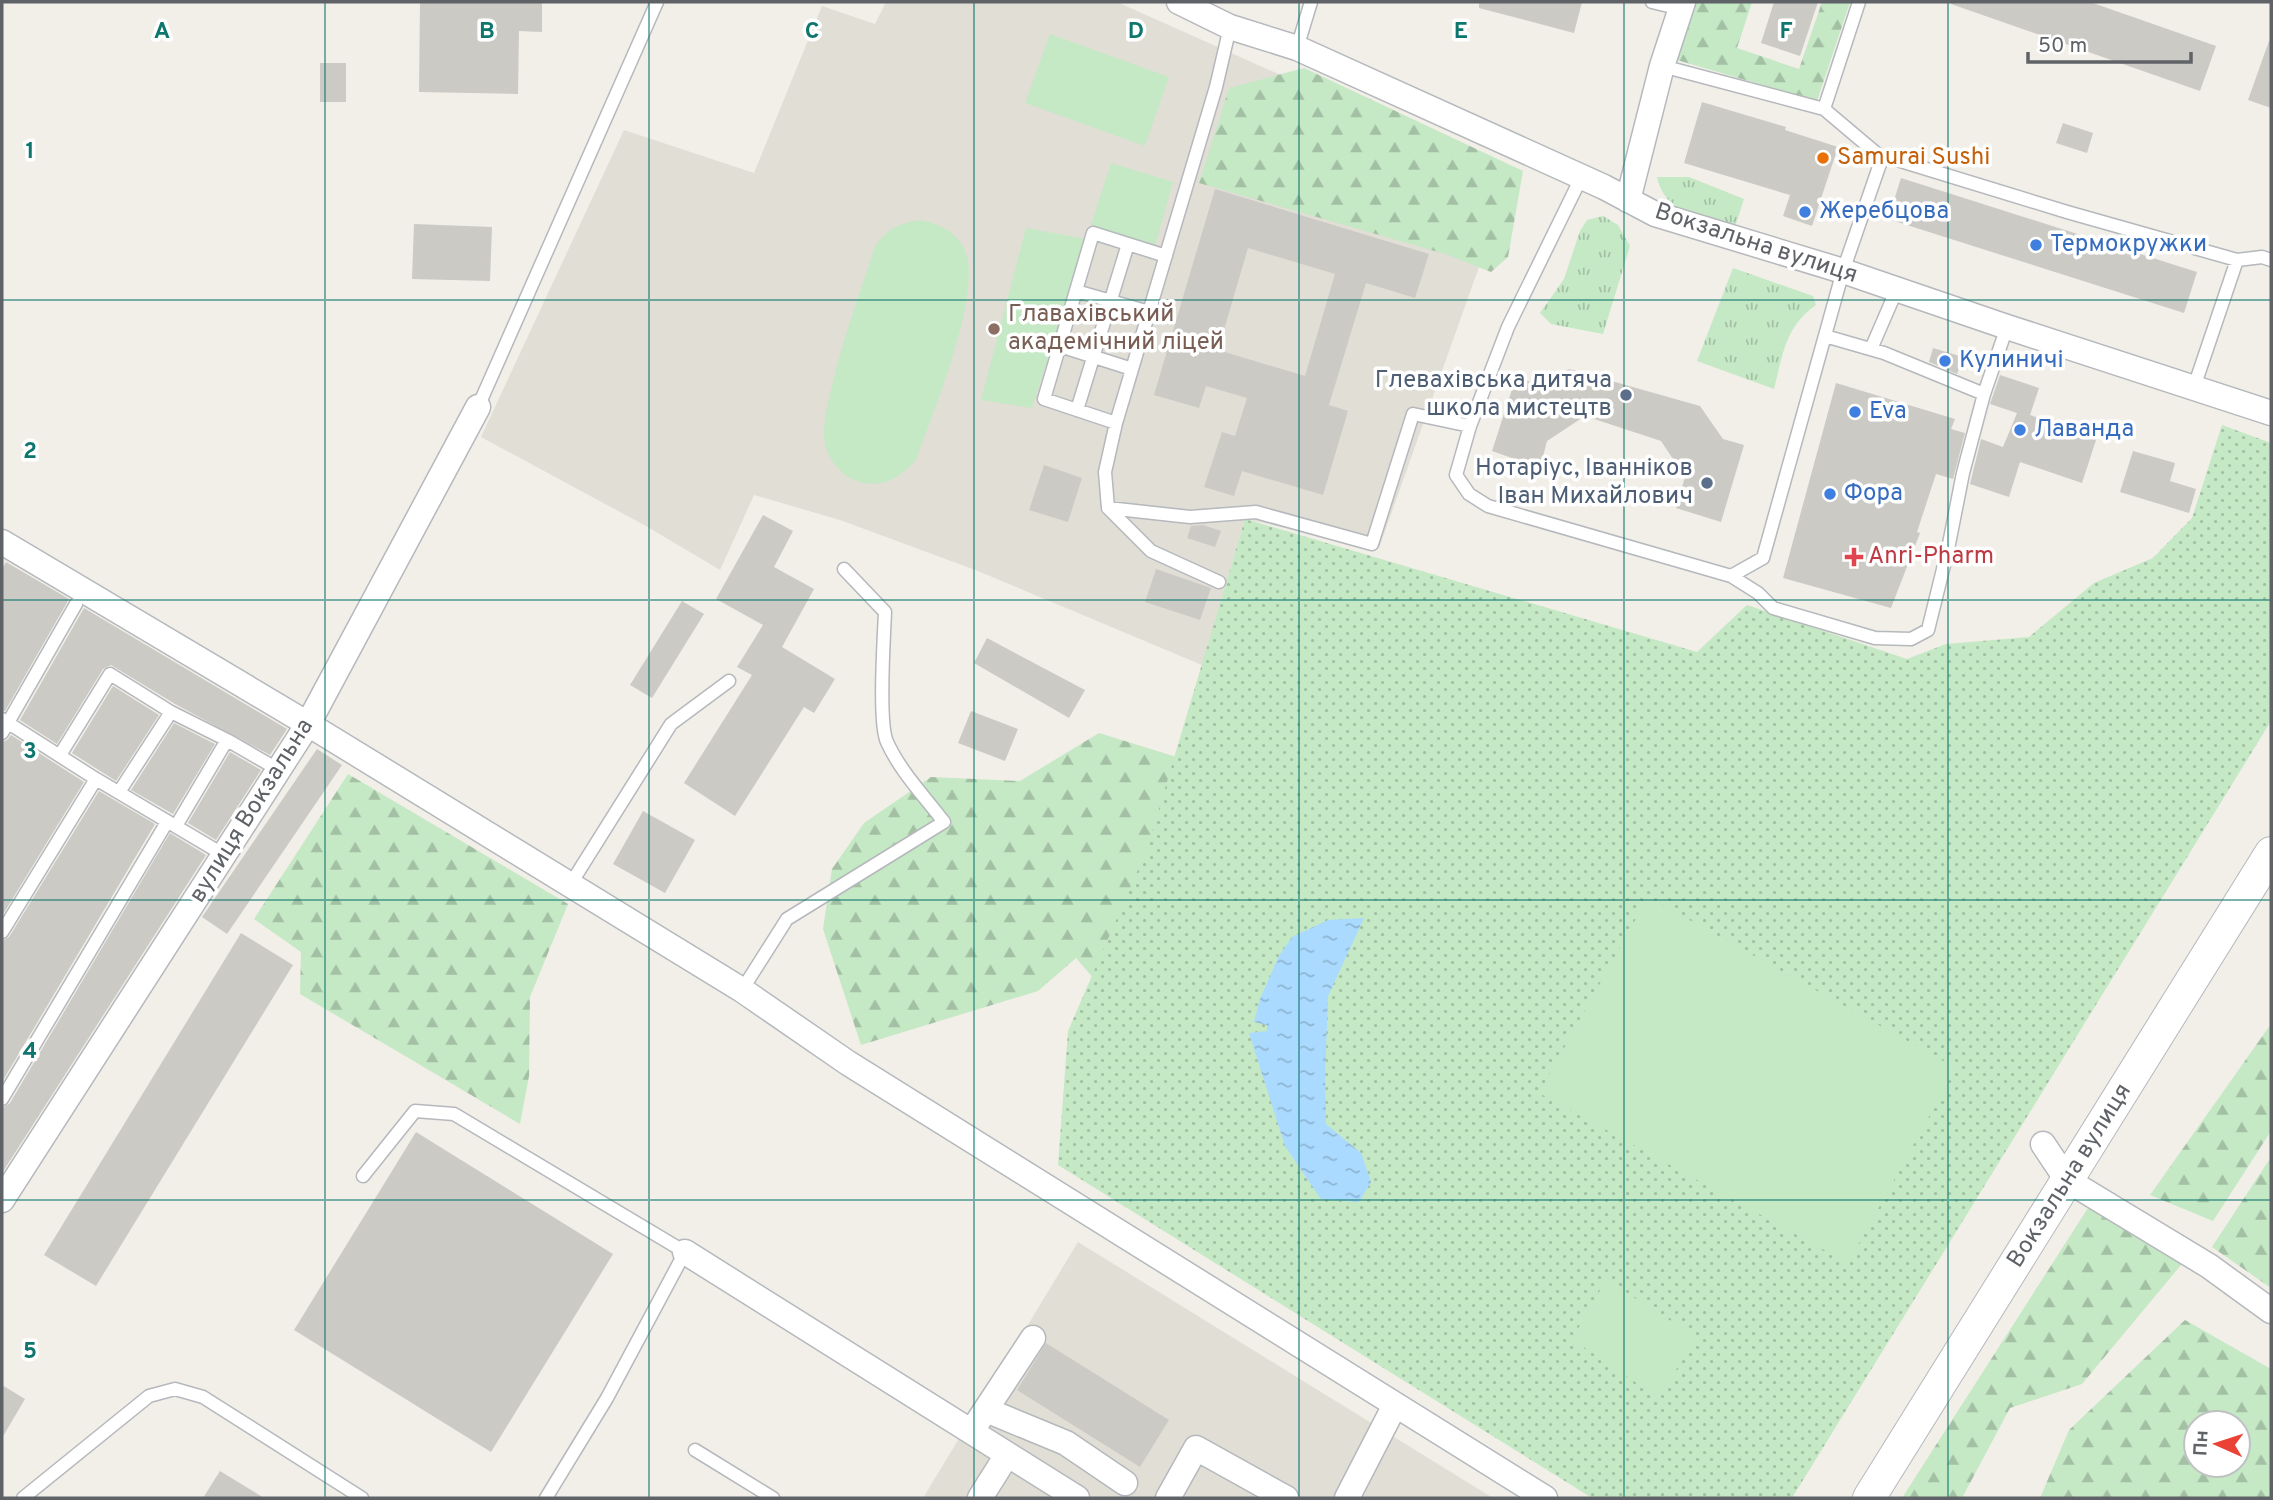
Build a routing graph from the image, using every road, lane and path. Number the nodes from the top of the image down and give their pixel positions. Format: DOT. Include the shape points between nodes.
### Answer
graph roads {
  1 [pos="657,2"];
  2 [pos="1179,2"];
  3 [pos="1311,2"];
  4 [pos="1651,2"];
  5 [pos="1859,2"];
  6 [pos="1682,6"];
  7 [pos="1230,27"];
  8 [pos="1297,48"];
  9 [pos="1662,66"];
  10 [pos="1824,109"];
  11 [pos="1882,158"];
  12 [pos="1581,178"];
  13 [pos="1628,200"];
  14 [pos="1128,244"];
  15 [pos="1166,256"];
  16 [pos="2237,260"];
  17 [pos="2271,260"];
  18 [pos="1843,271"];
  19 [pos="1897,289"];
  20 [pos="1076,291"];
  21 [pos="1110,301"];
  22 [pos="1149,312"];
  23 [pos="2007,327"];
  24 [pos="1825,336"];
  25 [pos="1060,346"];
  26 [pos="1871,349"];
  27 [pos="1093,356"];
  28 [pos="1132,369"];
  29 [pos="2194,387"];
  30 [pos="1984,394"];
  31 [pos="478,407"];
  32 [pos="1077,410"];
  33 [pos="2271,413"];
  34 [pos="1116,423"];
  35 [pos="1470,426"];
  36 [pos="1108,508"];
  37 [pos="2,542"];
  38 [pos="844,569"];
  39 [pos="1731,576"];
  40 [pos="1219,582"];
  41 [pos="76,604"];
  42 [pos="729,681"];
  43 [pos="172,712"];
  44 [pos="308,724"];
  45 [pos="4,725"];
  46 [pos="227,740"];
  47 [pos="60,755"];
  48 [pos="279,770"];
  49 [pos="96,779"];
  50 [pos="119,792"];
  51 [pos="172,824"];
  52 [pos="2271,853"];
  53 [pos="224,855"];
  54 [pos="570,885"];
  55 [pos="2,932"];
  56 [pos="742,990"];
  57 [pos="2,1099"];
  58 [pos="2043,1144"];
  59 [pos="363,1176"];
  60 [pos="2067,1180"];
  61 [pos="2,1200"];
  62 [pos="685,1252"];
  63 [pos="2271,1311"];
  64 [pos="1033,1338"];
  65 [pos="1395,1405"];
  66 [pos="986,1409"];
  67 [pos="970,1432"];
  68 [pos="695,1450"];
  69 [pos="1007,1455"];
  70 [pos="1125,1483"];
  71 [pos="23,1498"];
  72 [pos="362,1498"];
  73 [pos="546,1498"];
  74 [pos="773,1498"];
  75 [pos="980,1498"];
  76 [pos="1077,1498"];
  77 [pos="1167,1498"];
  78 [pos="1286,1498"];
  79 [pos="1347,1498"];
  80 [pos="1545,1498"];
  81 [pos="1869,1498"];
  1 -- 31 [label="lane"];
  2 -- 7 [label="street, Вокзальна вулиця"];
  3 -- 8 [label="lane"];
  4 -- 6 [label="lane"];
  5 -- 10 [label="lane"];
  6 -- 9 [label="street"];
  7 -- 8 [label="street, Вокзальна вулиця"];
  7 -- 15 [label="lane"];
  8 -- 12 [label="street, Вокзальна вулиця"];
  9 -- 10 [label="lane"];
  9 -- 13 [label="street"];
  10 -- 11 [label="lane"];
  11 -- 16 [label="lane"];
  11 -- 18 [label="lane"];
  12 -- 13 [label="street, Вокзальна вулиця"];
  12 -- 35 [label="lane" via="1508,327"];
  13 -- 18 [label="street, Вокзальна вулиця" via="1655,214"];
  14 -- 15 [label="lane"];
  14 -- 20 [label="lane" via="1093,233"];
  14 -- 21 [label="lane"];
  15 -- 22 [label="lane"];
  16 -- 17 [label="lane"];
  16 -- 29 [label="lane"];
  18 -- 19 [label="street, Вокзальна вулиця"];
  18 -- 24 [label="lane"];
  19 -- 23 [label="street, Вокзальна вулиця"];
  19 -- 26 [label="lane"];
  20 -- 21 [label="lane"];
  20 -- 25 [label="lane"];
  21 -- 22 [label="lane"];
  21 -- 27 [label="lane"];
  22 -- 28 [label="lane"];
  23 -- 29 [label="street, Вокзальна вулиця"];
  23 -- 30 [label="lane"];
  24 -- 26 [label="lane"];
  24 -- 39 [label="lane" via="1763,558"];
  25 -- 27 [label="lane"];
  25 -- 32 [label="lane" via="1044,399"];
  26 -- 30 [label="lane"];
  27 -- 28 [label="lane"];
  27 -- 32 [label="lane"];
  28 -- 34 [label="lane"];
  29 -- 33 [label="street, Вокзальна вулиця"];
  30 -- 39 [label="lane" via="1928,630 1911,639 1875,638 1773,608"];
  31 -- 44 [label="street, вулиця Вокзальна"];
  32 -- 34 [label="lane"];
  34 -- 36 [label="lane" via="1105,472"];
  35 -- 36 [label="lane" via="1413,414 1371,544 1256,512 1191,517"];
  35 -- 39 [label="lane" via="1456,475 1469,494 1488,506"];
  36 -- 40 [label="lane" via="1151,551"];
  37 -- 44 [label="street"];
  38 -- 56 [label="lane" via="885,612 886,740 944,822 787,919"];
  41 -- 45 [label="lane"];
  42 -- 54 [label="lane" via="671,724"];
  43 -- 46 [label="lane"];
  43 -- 47 [label="lane" via="110,674"];
  43 -- 50 [label="lane"];
  44 -- 48 [label="street, вулиця Вокзальна"];
  44 -- 54 [label="street"];
  45 -- 47 [label="lane"];
  46 -- 48 [label="lane"];
  46 -- 51 [label="lane"];
  47 -- 49 [label="lane"];
  48 -- 53 [label="street, вулиця Вокзальна"];
  49 -- 50 [label="lane"];
  49 -- 55 [label="lane"];
  50 -- 51 [label="lane"];
  51 -- 53 [label="lane"];
  51 -- 57 [label="lane"];
  52 -- 60 [label="street, Вокзальна вулиця"];
  53 -- 61 [label="street, вулиця Вокзальна"];
  54 -- 56 [label="street"];
  56 -- 65 [label="street" via="860,1070"];
  58 -- 60 [label="street"];
  59 -- 62 [label="lane" via="415,1111 454,1114"];
  60 -- 63 [label="street" via="2209,1266"];
  60 -- 81 [label="street, Вокзальна вулиця"];
  62 -- 67 [label="street"];
  62 -- 73 [label="lane" via="607,1398"];
  64 -- 66 [label="street"];
  65 -- 79 [label="street"];
  65 -- 80 [label="street"];
  66 -- 67 [label="street"];
  66 -- 70 [label="street" via="1066,1443"];
  67 -- 69 [label="street"];
  68 -- 74 [label="lane"];
  69 -- 75 [label="street"];
  69 -- 76 [label="street"];
  71 -- 72 [label="lane" via="149,1396 175,1389 204,1397"];
  77 -- 78 [label="street" via="1196,1448"];
}
